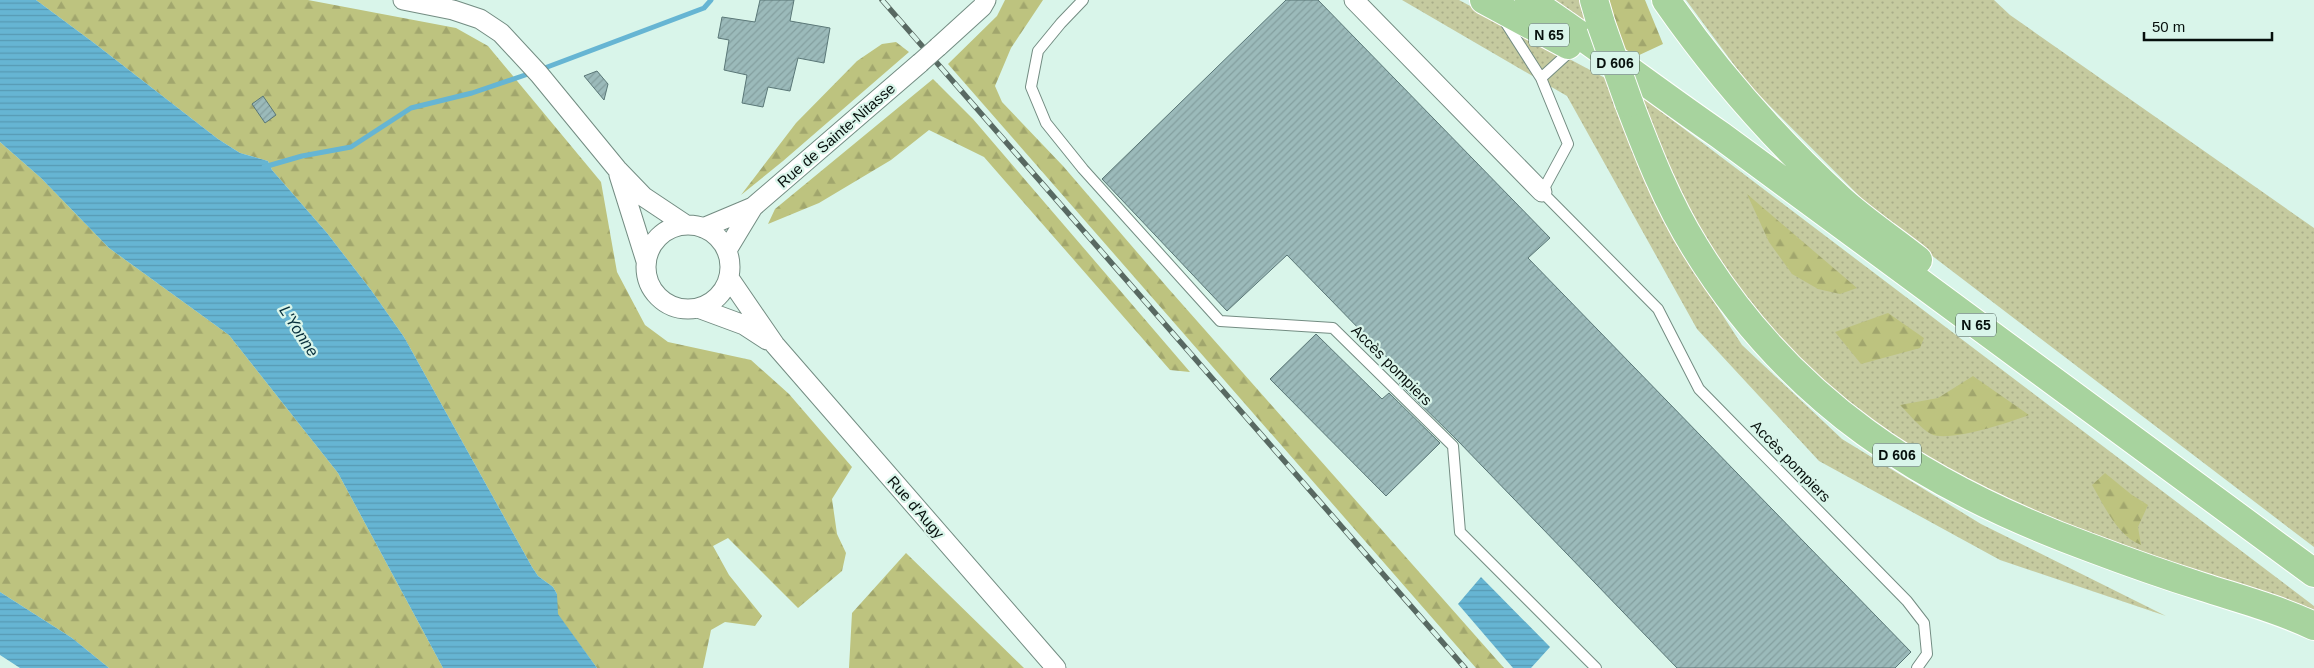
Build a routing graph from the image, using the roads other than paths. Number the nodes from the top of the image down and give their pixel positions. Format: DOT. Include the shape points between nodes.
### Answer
graph roads {
  1 [pos="403,0"];
  2 [pos="986,0"];
  3 [pos="1083,0"];
  4 [pos="1354,0"];
  5 [pos="1529,0"];
  6 [pos="1666,0"];
  7 [pos="1490,3"];
  8 [pos="1598,12"];
  9 [pos="1574,48"];
  10 [pos="1541,78"];
  11 [pos="1635,92"];
  12 [pos="617,169"];
  13 [pos="1542,192"];
  14 [pos="753,207"];
  15 [pos="695,226"];
  16 [pos="727,250"];
  17 [pos="646,260"];
  18 [pos="729,278"];
  19 [pos="698,308"];
  20 [pos="775,345"];
  21 [pos="2233,512"];
  22 [pos="2314,573"];
  23 [pos="2314,626"];
  24 [pos="1056,668"];
  25 [pos="1596,668"];
  26 [pos="1917,668"];
  1 -- 12 [label="street" via="480,19 501,33 536,70"];
  2 -- 14 [label="street, Rue de Sainte-Nitasse, bridge" via="920,63"];
  3 -- 25 [label="lane, Accès pompiers" via="1038,51 1031,87 1046,123 1083,169 1220,321 1333,328 1454,446 1460,532"];
  4 -- 13 [label="street"];
  5 -- 11 [label="main road, N 65" via="1581,34"];
  6 -- 21 [label="main road" via="1720,73 1841,200 2202,479"];
  7 -- 9 [label="main road, N 65"];
  7 -- 10 [label="lane"];
  8 -- 11 [label="main road, D 606, bridge"];
  9 -- 10 [label="lane"];
  9 -- 11 [label="main road, N 65"];
  10 -- 13 [label="lane" via="1568,144"];
  11 -- 21 [label="main road, N 65" via="1720,135"];
  11 -- 23 [label="main road, D 606" via="1648,154 1667,196 1719,284 1787,366 1840,415 1885,448 1985,505 2090,548"];
  12 -- 15 [label="street" via="644,197"];
  12 -- 17 [label="street"];
  13 -- 26 [label="lane, Accès pompiers" via="1658,309 1699,389 1907,601 1924,623 1927,654"];
  14 -- 15 [label="street, Rue de Sainte-Nitasse"];
  14 -- 16 [label="street, Rue de Sainte-Nitasse"];
  15 -- 16 [label="street" via="713,233"];
  15 -- 17 [label="street" via="672,228 660,235"];
  16 -- 18 [label="street"];
  17 -- 19 [label="street" via="646,274 660,298 671,306"];
  18 -- 19 [label="street" via="718,297"];
  18 -- 20 [label="street, Rue d'Augy"];
  19 -- 20 [label="street, Rue d'Augy" via="744,325"];
  20 -- 24 [label="street, Rue d'Augy"];
  21 -- 22 [label="main road"];
}
